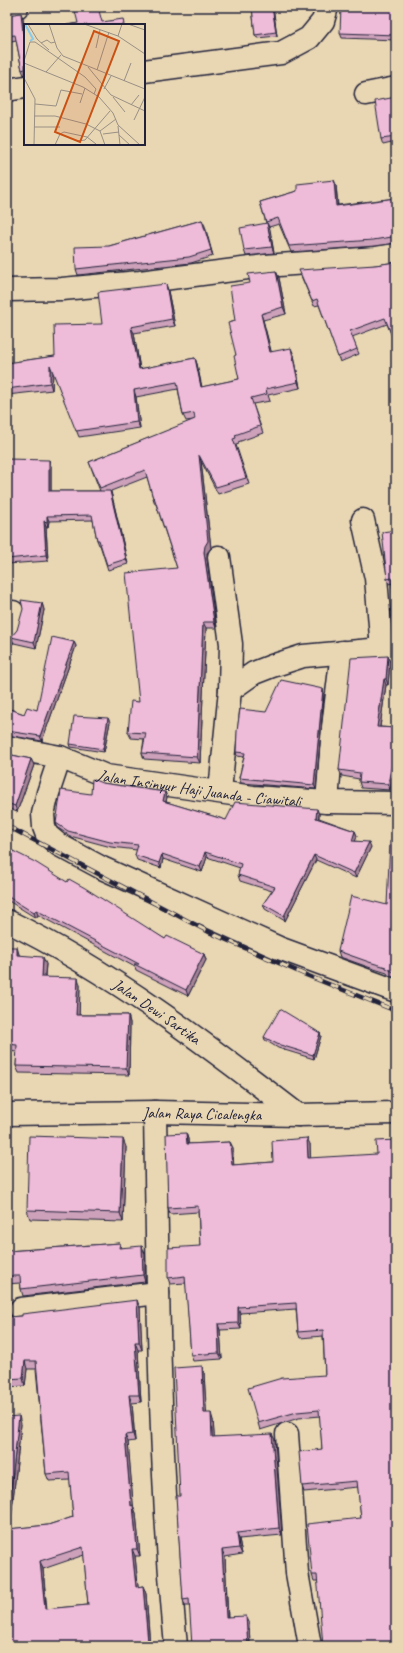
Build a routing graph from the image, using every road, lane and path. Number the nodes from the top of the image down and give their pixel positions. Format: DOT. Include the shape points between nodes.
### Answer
graph roads {
  1 [pos="17,7"];
  2 [pos="327,7"];
  3 [pos="7,8"];
  4 [pos="145,71"];
  5 [pos="24,87"];
  6 [pos="396,88"];
  7 [pos="7,90"];
  8 [pos="366,94"];
  9 [pos="396,255"];
  10 [pos="7,290"];
  11 [pos="363,520"];
  12 [pos="220,557"];
  13 [pos="389,649"];
  14 [pos="342,652"];
  15 [pos="230,690"];
  16 [pos="7,747"];
  17 [pos="60,757"];
  18 [pos="220,791"];
  19 [pos="327,802"];
  20 [pos="396,803"];
  21 [pos="7,921"];
  22 [pos="396,991"];
  23 [pos="155,1112"];
  24 [pos="396,1113"];
  25 [pos="7,1114"];
  26 [pos="298,1115"];
  27 [pos="158,1293"];
  28 [pos="20,1309"];
  29 [pos="287,1434"];
  30 [pos="176,1646"];
  31 [pos="310,1646"];
  1 -- 3 [label="street"];
  2 -- 4 [label="street" via="323,21 309,38 281,53"];
  5 -- 7 [label="street"];
  6 -- 8 [label="street"];
  9 -- 10 [label="street" via="265,266 140,282 62,289"];
  11 -- 13 [label="street"];
  12 -- 15 [label="street" via="231,644"];
  13 -- 14 [label="street"];
  14 -- 15 [label="street" via="303,656 272,666 254,673"];
  14 -- 19 [label="street"];
  15 -- 18 [label="street"];
  16 -- 17 [label="street, Jalan Insinyur Haji Juanda - Ciawitali"];
  17 -- 18 [label="street, Jalan Insinyur Haji Juanda - Ciawitali" via="106,776"];
  17 -- 22 [label="street" via="43,814 46,832 59,844 102,868 279,948"];
  18 -- 19 [label="street, Jalan Insinyur Haji Juanda - Ciawitali" via="253,797"];
  19 -- 20 [label="street, Jalan Insinyur Haji Juanda - Ciawitali"];
  21 -- 26 [label="street, Jalan Dewi Sartika" via="73,956 155,1010 219,1054"];
  23 -- 25 [label="street, Jalan Raya Cicalengka"];
  23 -- 26 [label="street, Jalan Raya Cicalengka"];
  23 -- 27 [label="street"];
  24 -- 26 [label="street, Jalan Raya Cicalengka"];
  27 -- 28 [label="street"];
  27 -- 30 [label="street" via="165,1500"];
  29 -- 31 [label="street" via="297,1573"];
}
